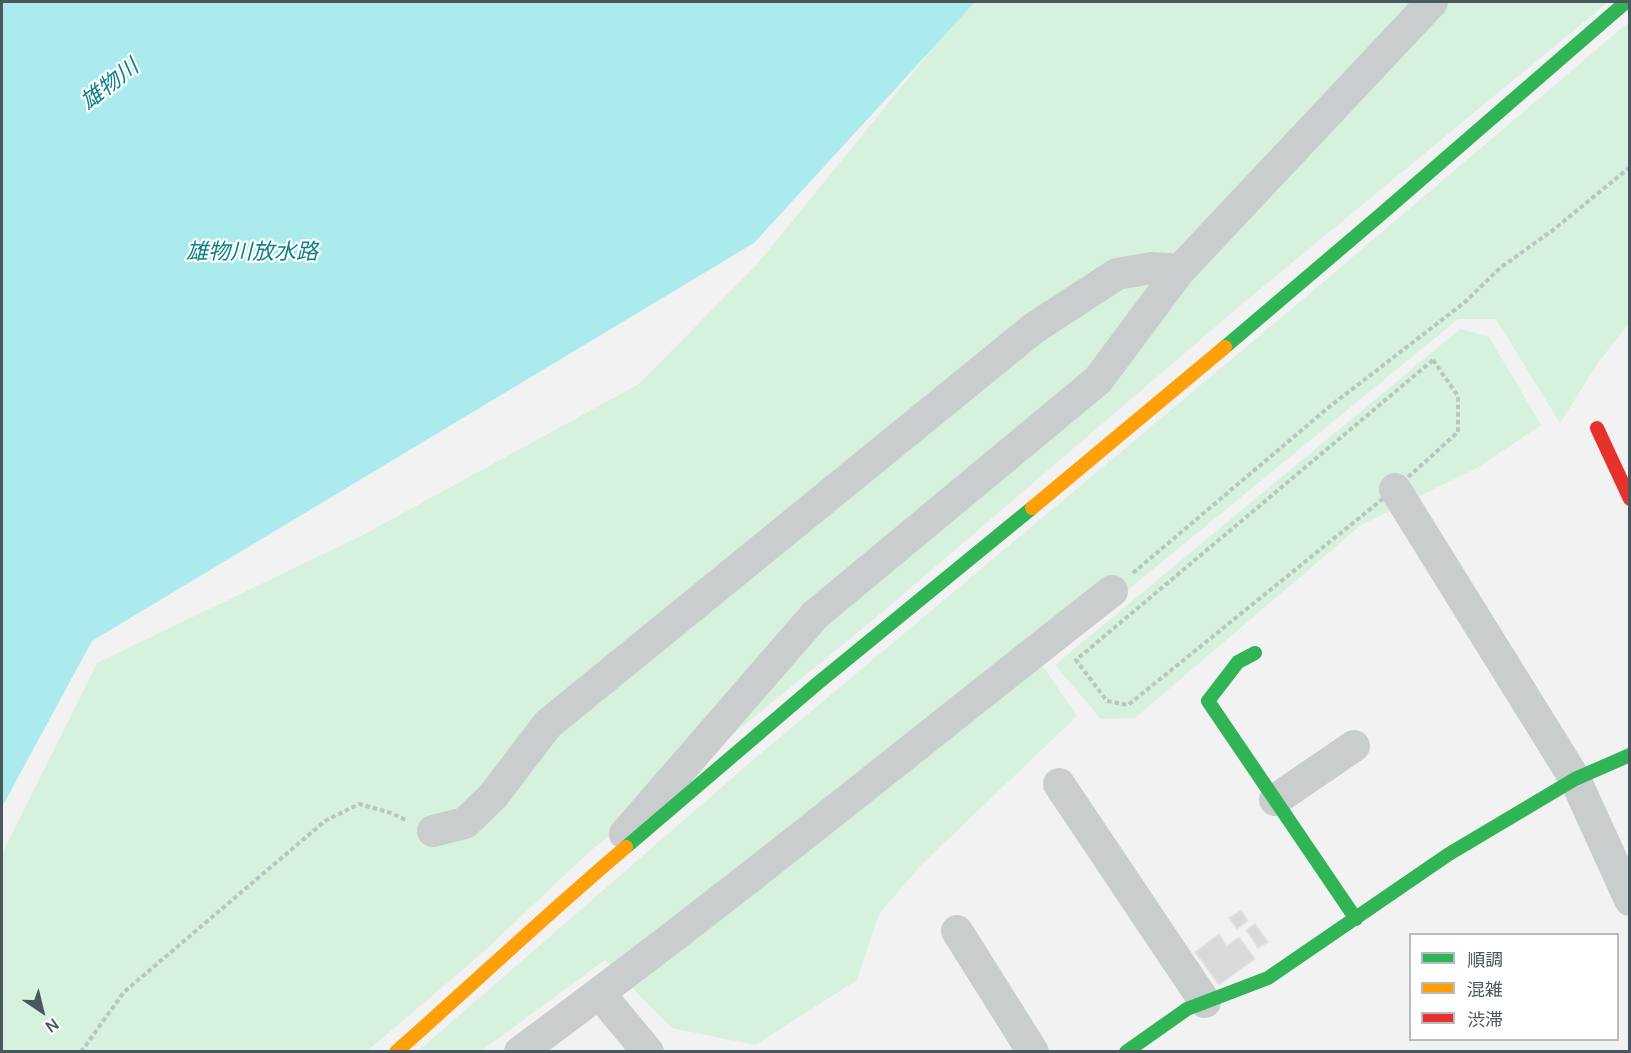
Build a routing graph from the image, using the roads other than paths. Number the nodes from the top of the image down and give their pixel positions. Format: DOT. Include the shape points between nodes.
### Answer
graph roads {
  1 [pos="1432,2"];
  2 [pos="1626,2"];
  3 [pos="1180,270"];
  4 [pos="1597,428"];
  5 [pos="1395,489"];
  6 [pos="1629,499"];
  7 [pos="1112,591"];
  8 [pos="1255,653"];
  9 [pos="1354,746"];
  10 [pos="1629,754"];
  11 [pos="1575,779"];
  12 [pos="1059,784"];
  13 [pos="1275,800"];
  14 [pos="433,831"];
  15 [pos="583,883"];
  16 [pos="1629,900"];
  17 [pos="1356,919"];
  18 [pos="957,931"];
  19 [pos="599,993"];
  20 [pos="1205,1002"];
  21 [pos="396,1052"];
  22 [pos="520,1052"];
  23 [pos="648,1052"];
  24 [pos="1033,1052"];
  25 [pos="1126,1052"];
  1 -- 3 [label="street"];
  2 -- 15 [label="street" via="1379,216"];
  3 -- 14 [label="street" via="1152,268 1117,274 1034,328 548,724 493,796 465,824"];
  3 -- 15 [label="street" via="1098,380 815,615"];
  4 -- 6 [label="street"];
  5 -- 11 [label="street"];
  7 -- 19 [label="street"];
  8 -- 13 [label="street" via="1238,662 1208,701"];
  9 -- 13 [label="street"];
  10 -- 11 [label="street"];
  11 -- 16 [label="street"];
  11 -- 17 [label="street" via="1449,854"];
  12 -- 20 [label="street"];
  13 -- 17 [label="street"];
  15 -- 21 [label="street"];
  17 -- 20 [label="street" via="1268,978"];
  18 -- 24 [label="street"];
  19 -- 22 [label="street"];
  19 -- 23 [label="street"];
  20 -- 25 [label="street" via="1187,1009"];
}
